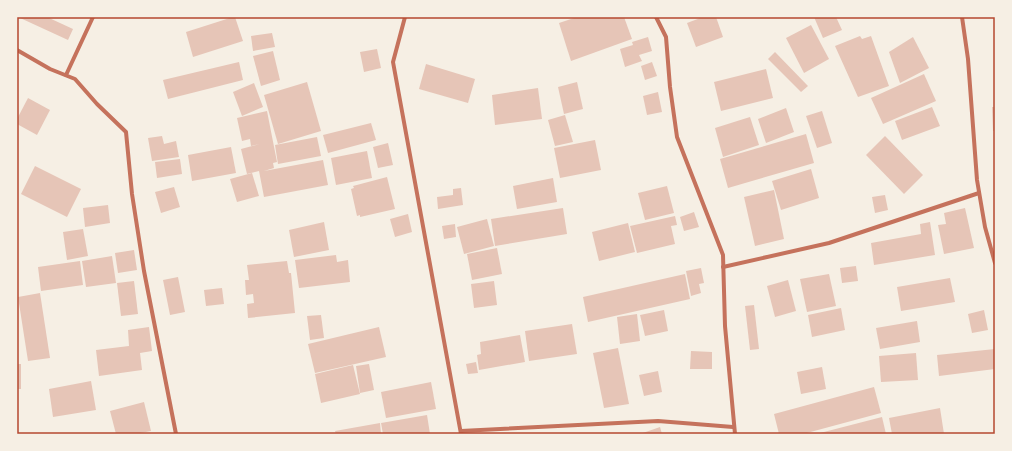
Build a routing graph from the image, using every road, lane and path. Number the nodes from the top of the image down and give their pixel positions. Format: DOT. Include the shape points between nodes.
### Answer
graph roads {
  1 [pos="93,17"];
  2 [pos="405,17"];
  3 [pos="656,17"];
  4 [pos="962,17"];
  5 [pos="17,50"];
  6 [pos="66,75"];
  7 [pos="979,192"];
  8 [pos="995,262"];
  9 [pos="723,267"];
  10 [pos="733,427"];
  11 [pos="461,433"];
  12 [pos="176,434"];
  13 [pos="735,434"];
  1 -- 6 [label="street"];
  2 -- 11 [label="street" via="393,62"];
  3 -- 9 [label="street" via="666,37 676,136 723,255"];
  4 -- 7 [label="street"];
  5 -- 6 [label="street"];
  6 -- 12 [label="street" via="75,79 126,132 132,194 144,271"];
  7 -- 8 [label="street"];
  7 -- 9 [label="street" via="829,243"];
  9 -- 10 [label="street"];
  10 -- 11 [label="street" via="658,421"];
  10 -- 13 [label="street"];
}
